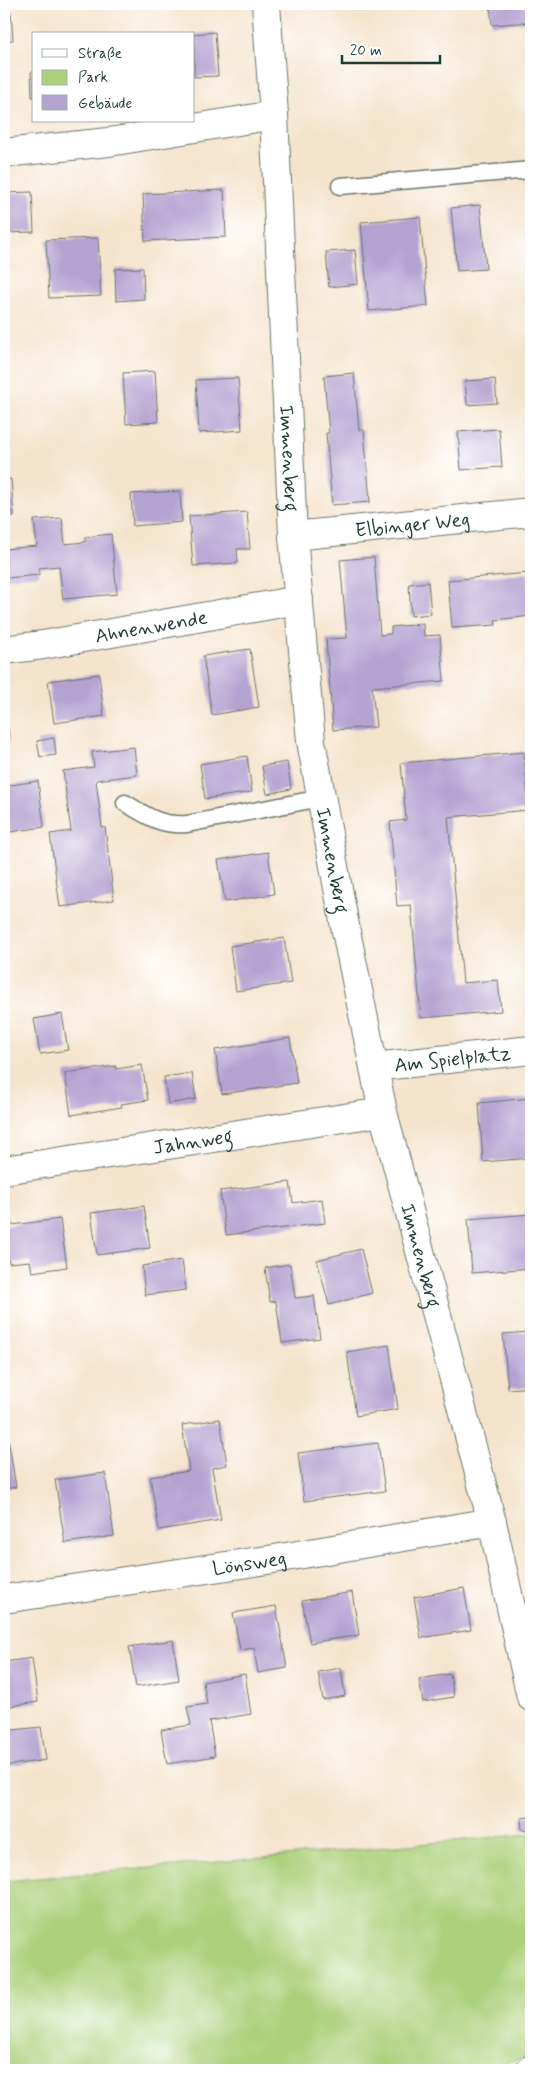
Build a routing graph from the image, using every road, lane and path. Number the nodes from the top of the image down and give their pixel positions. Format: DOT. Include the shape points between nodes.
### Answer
graph roads {
  1 [pos="266,4"];
  2 [pos="274,115"];
  3 [pos="4,153"];
  4 [pos="531,170"];
  5 [pos="340,186"];
  6 [pos="531,512"];
  7 [pos="293,536"];
  8 [pos="299,600"];
  9 [pos="4,650"];
  10 [pos="321,798"];
  11 [pos="125,803"];
  12 [pos="531,1050"];
  13 [pos="374,1067"];
  14 [pos="383,1112"];
  15 [pos="4,1170"];
  16 [pos="492,1522"];
  17 [pos="4,1599"];
  18 [pos="531,1697"];
  1 -- 2 [label="street, Immenberg"];
  2 -- 3 [label="street" via="109,142"];
  2 -- 7 [label="street, Immenberg"];
  4 -- 5 [label="lane"];
  6 -- 7 [label="street, Elbinger Weg"];
  7 -- 8 [label="street, Immenberg"];
  8 -- 9 [label="street, Ahnenwende"];
  8 -- 10 [label="street, Immenberg" via="311,741"];
  10 -- 11 [label="lane" via="170,825 158,822"];
  10 -- 13 [label="street, Immenberg"];
  12 -- 13 [label="street, Am Spielplatz"];
  13 -- 14 [label="street, Immenberg"];
  14 -- 15 [label="street, Jahnweg"];
  14 -- 16 [label="street, Immenberg"];
  16 -- 17 [label="street, Lönsweg" via="274,1559"];
  16 -- 18 [label="street, Immenberg"];
}
